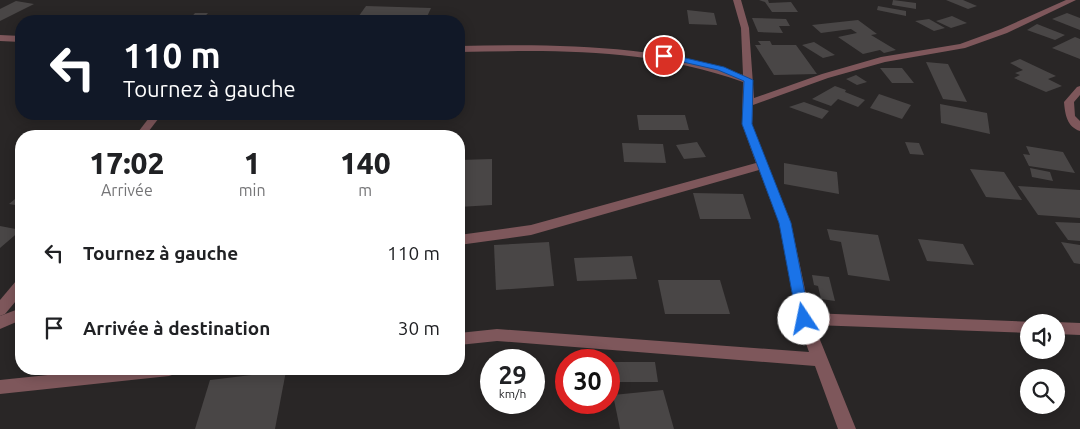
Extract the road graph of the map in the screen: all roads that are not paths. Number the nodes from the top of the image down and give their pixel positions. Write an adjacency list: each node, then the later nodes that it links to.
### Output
1 (737, 0): 6 (street)
2 (1072, 0): 8 (street)
3 (0, 38): 4 (street)
4 (15, 39)
5 (465, 49): 6 (street)
6 (748, 80): 8 (street)
7 (1080, 89): 10 (street)
8 (748, 103): 12 (street)
9 (152, 120): 11 (street)
10 (1080, 128)
11 (145, 130)
12 (762, 165): 13 (street); 17 (street)
13 (465, 239)
14 (15, 292): 15 (street)
15 (0, 310)
16 (15, 317): 18 (street)
17 (804, 319): 19 (street); 23 (street)
18 (0, 323)
19 (1020, 327)
20 (1065, 328): 21 (street)
21 (1080, 329)
22 (465, 338): 23 (street)
23 (819, 360): 26 (street)
24 (113, 375): 25 (street)
25 (0, 387)
26 (847, 429)

